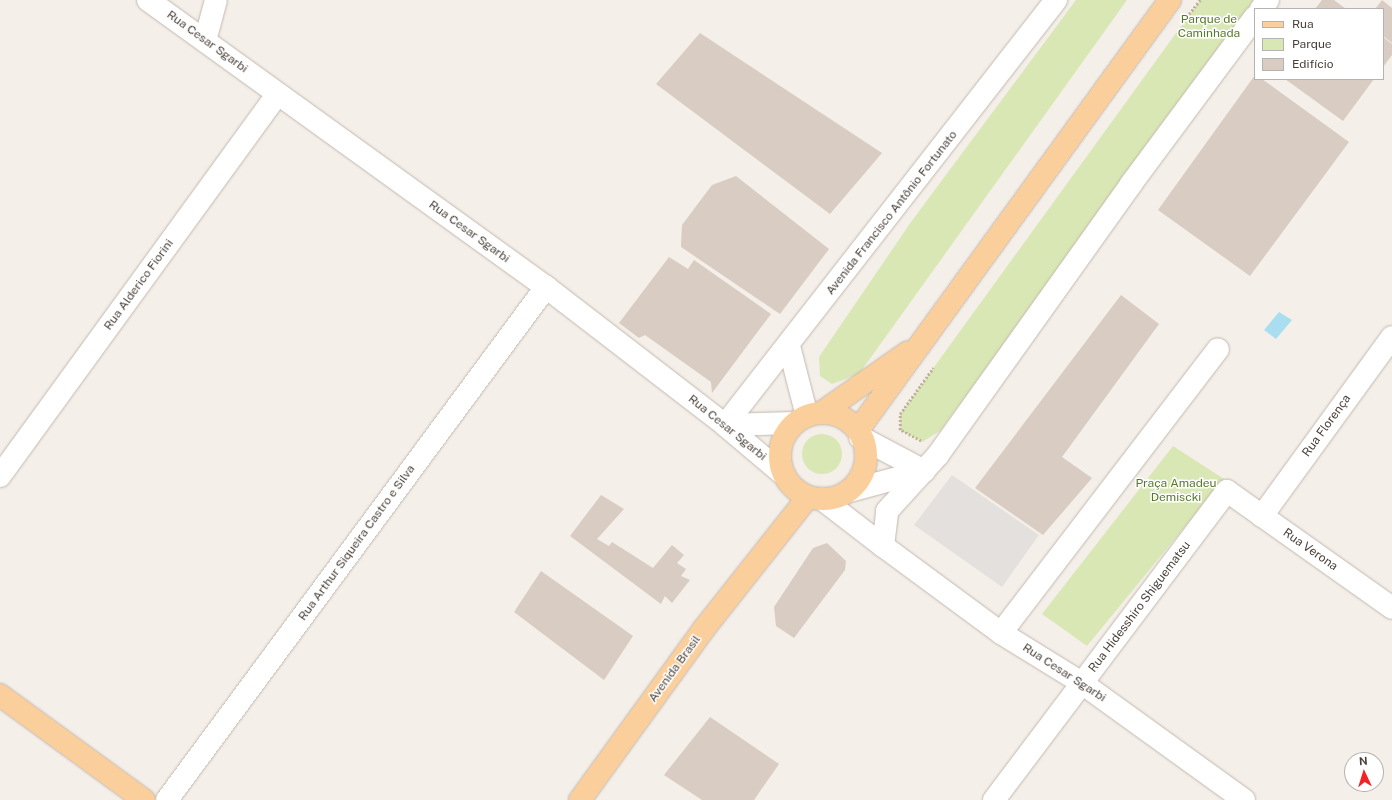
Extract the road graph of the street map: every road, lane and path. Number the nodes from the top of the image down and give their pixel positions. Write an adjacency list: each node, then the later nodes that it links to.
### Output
1 (148, 0): 8 (street, Rua Cesar Sgarbi)
2 (216, 0): 8 (street)
3 (1056, 0): 12 (street, Avenida Francisco Antônio Fortunato)
4 (1170, 0): 13 (main road)
5 (1268, 0): 6 (street)
6 (1262, 8)
7 (1254, 18): 18 (street)
8 (205, 41): 9 (street, Rua Cesar Sgarbi)
9 (278, 94): 10 (street, Rua Cesar Sgarbi); 19 (street, Rua Alderico Fiorini)
10 (546, 287): 16 (street, Rua Cesar Sgarbi); 32 (street, Rua Arthur Siqueira Castro e Silva)
11 (1392, 337): 24 (street, Rua Florença)
12 (789, 346): 15 (street); 16 (street, Avenida Francisco Antônio Fortunato)
13 (918, 346): 15 (main road); 17 (main road)
14 (1218, 349): 28 (street)
15 (807, 417): 16 (street); 17 (main road); 20 (main road)
16 (725, 425): 20 (street, Rua Cesar Sgarbi)
17 (859, 433): 18 (street); 21 (main road)
18 (924, 471): 21 (street); 26 (street)
19 (0, 476)
20 (787, 479): 23 (main road); 25 (main road, Avenida Brasil)
21 (849, 491): 23 (main road)
22 (1227, 491): 24 (street, Rua Verona); 29 (street, Rua Hidesshiro Shiguematsu)
23 (815, 498): 25 (main road, Avenida Brasil); 26 (street, Rua Cesar Sgarbi)
24 (1262, 516): 27 (street, Rua Verona)
25 (773, 540): 33 (main road, Avenida Brasil)
26 (883, 546): 28 (street, Rua Cesar Sgarbi)
27 (1392, 608)
28 (1001, 633): 29 (street, Rua Cesar Sgarbi)
29 (1082, 683): 34 (street, Rua Hidesshiro Shiguematsu); 35 (street, Rua Cesar Sgarbi)
30 (0, 695): 31 (main road)
31 (144, 800)
32 (167, 800)
33 (580, 800)
34 (994, 800)
35 (1244, 800)

